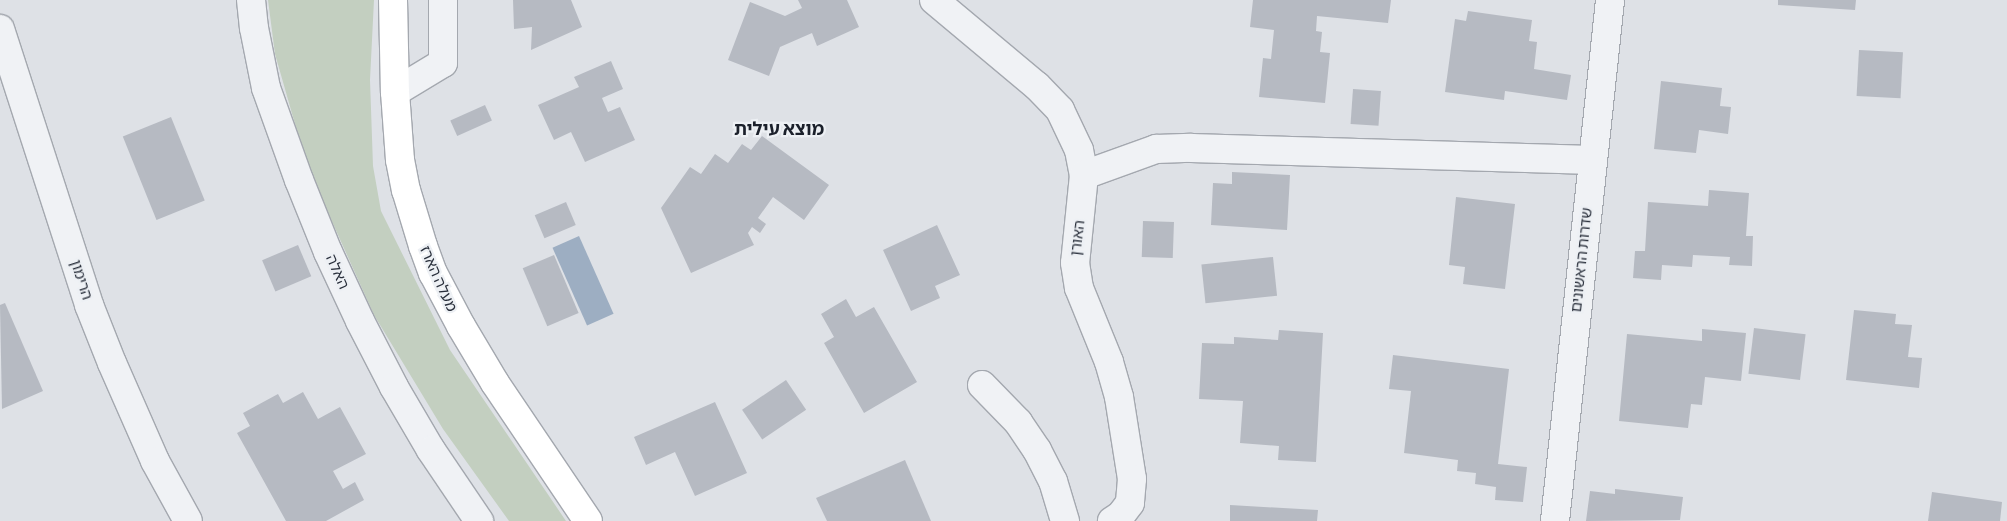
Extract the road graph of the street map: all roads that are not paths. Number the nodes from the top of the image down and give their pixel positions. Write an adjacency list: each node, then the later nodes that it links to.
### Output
1 (251, 0): 12 (street, האלה)
2 (393, 0): 7 (main road, מעלה הארז)
3 (443, 0): 7 (street)
4 (934, 0): 9 (street, האורן)
5 (1610, 0): 8 (street, שדרות הראשונים)
6 (0, 29): 11 (street, הרימון)
7 (395, 92): 13 (main road, מעלה הארז)
8 (1593, 160): 9 (street); 16 (street, שדרות הראשונים)
9 (1084, 175): 15 (street, האורן)
10 (982, 385): 14 (street)
11 (188, 521)
12 (478, 521)
13 (588, 521)
14 (1065, 521)
15 (1112, 521)
16 (1555, 521)

